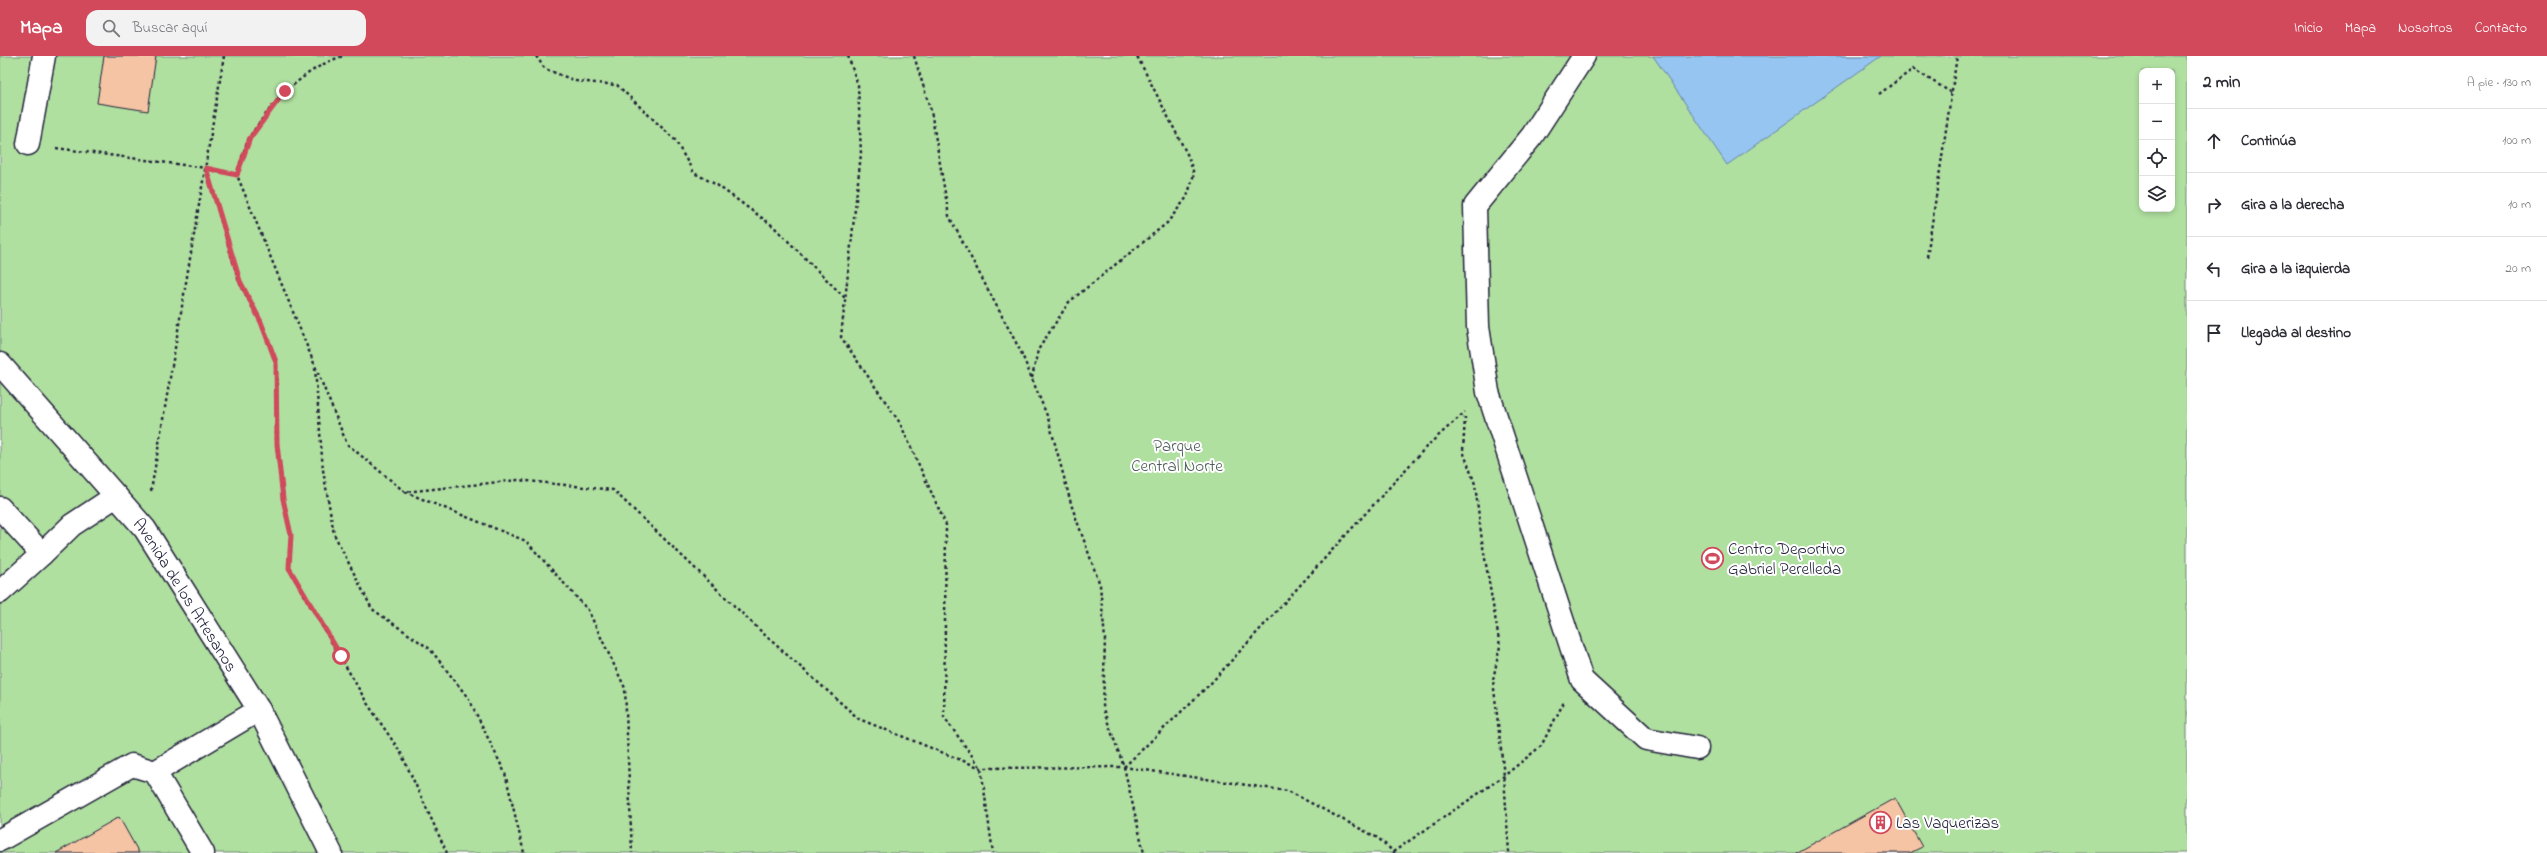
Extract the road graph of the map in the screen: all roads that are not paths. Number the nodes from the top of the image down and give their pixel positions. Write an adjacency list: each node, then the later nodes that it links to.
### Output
1 (44, 56): 3 (street)
2 (1584, 56): 10 (street)
3 (28, 144)
4 (0, 364): 5 (street, Avenida de los Artesanos)
5 (116, 496): 7 (street); 9 (street, Avenida de los Artesanos)
6 (0, 508): 7 (street)
7 (42, 554): 8 (street)
8 (0, 592)
9 (259, 710): 11 (street); 14 (street, Avenida de los Artesanos)
10 (1697, 748)
11 (155, 772): 12 (street); 13 (street)
12 (0, 840)
13 (203, 853)
14 (331, 853)

